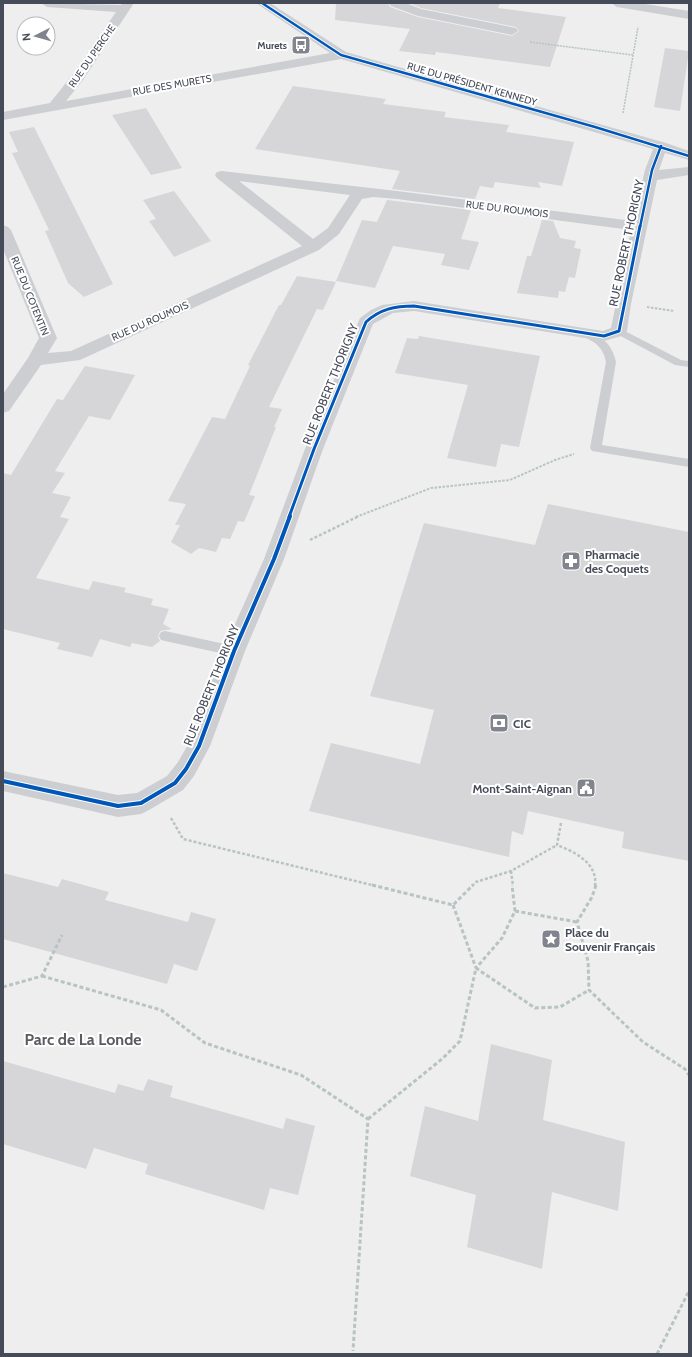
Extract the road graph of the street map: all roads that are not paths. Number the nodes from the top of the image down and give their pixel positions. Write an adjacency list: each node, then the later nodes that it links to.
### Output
1 (47, 3): 5 (street)
2 (262, 3): 8 (street, RUE DU PRÉSIDENT KENNEDY)
3 (395, 3): 7 (street)
4 (617, 3): 6 (street)
5 (127, 6): 9 (street, RUE DU PERCHE)
6 (689, 16)
7 (512, 31)
8 (342, 55): 9 (street, RUE DES MURETS); 11 (street, RUE DU PRÉSIDENT KENNEDY)
9 (54, 107): 10 (street, RUE DES MURETS)
10 (3, 116)
11 (661, 146): 12 (street, RUE DU PRÉSIDENT KENNEDY); 14 (street, RUE ROBERT THORIGNY)
12 (689, 156)
13 (689, 171): 14 (street, RUE ROBERT THORIGNY)
14 (651, 176): 16 (street, RUE ROBERT THORIGNY)
15 (373, 193): 16 (street, RUE DU ROUMOIS); 18 (street, RUE DU ROUMOIS); 18 (street, RUE DU ROUMOIS)
16 (640, 227): 19 (street, RUE ROBERT THORIGNY)
17 (4, 236): 21 (street, RUE DU COTENTIN)
18 (313, 247): 21 (street, RUE DU ROUMOIS)
19 (620, 331): 20 (street, RUE ROBERT THORIGNY); 22 (lane)
20 (583, 333): 24 (lane); 26 (street, RUE ROBERT THORIGNY)
21 (36, 360): 23 (street)
22 (684, 364)
23 (3, 407)
24 (689, 463)
25 (165, 636): 26 (lane)
26 (234, 651): 27 (street, RUE ROBERT THORIGNY)
27 (3, 781)

